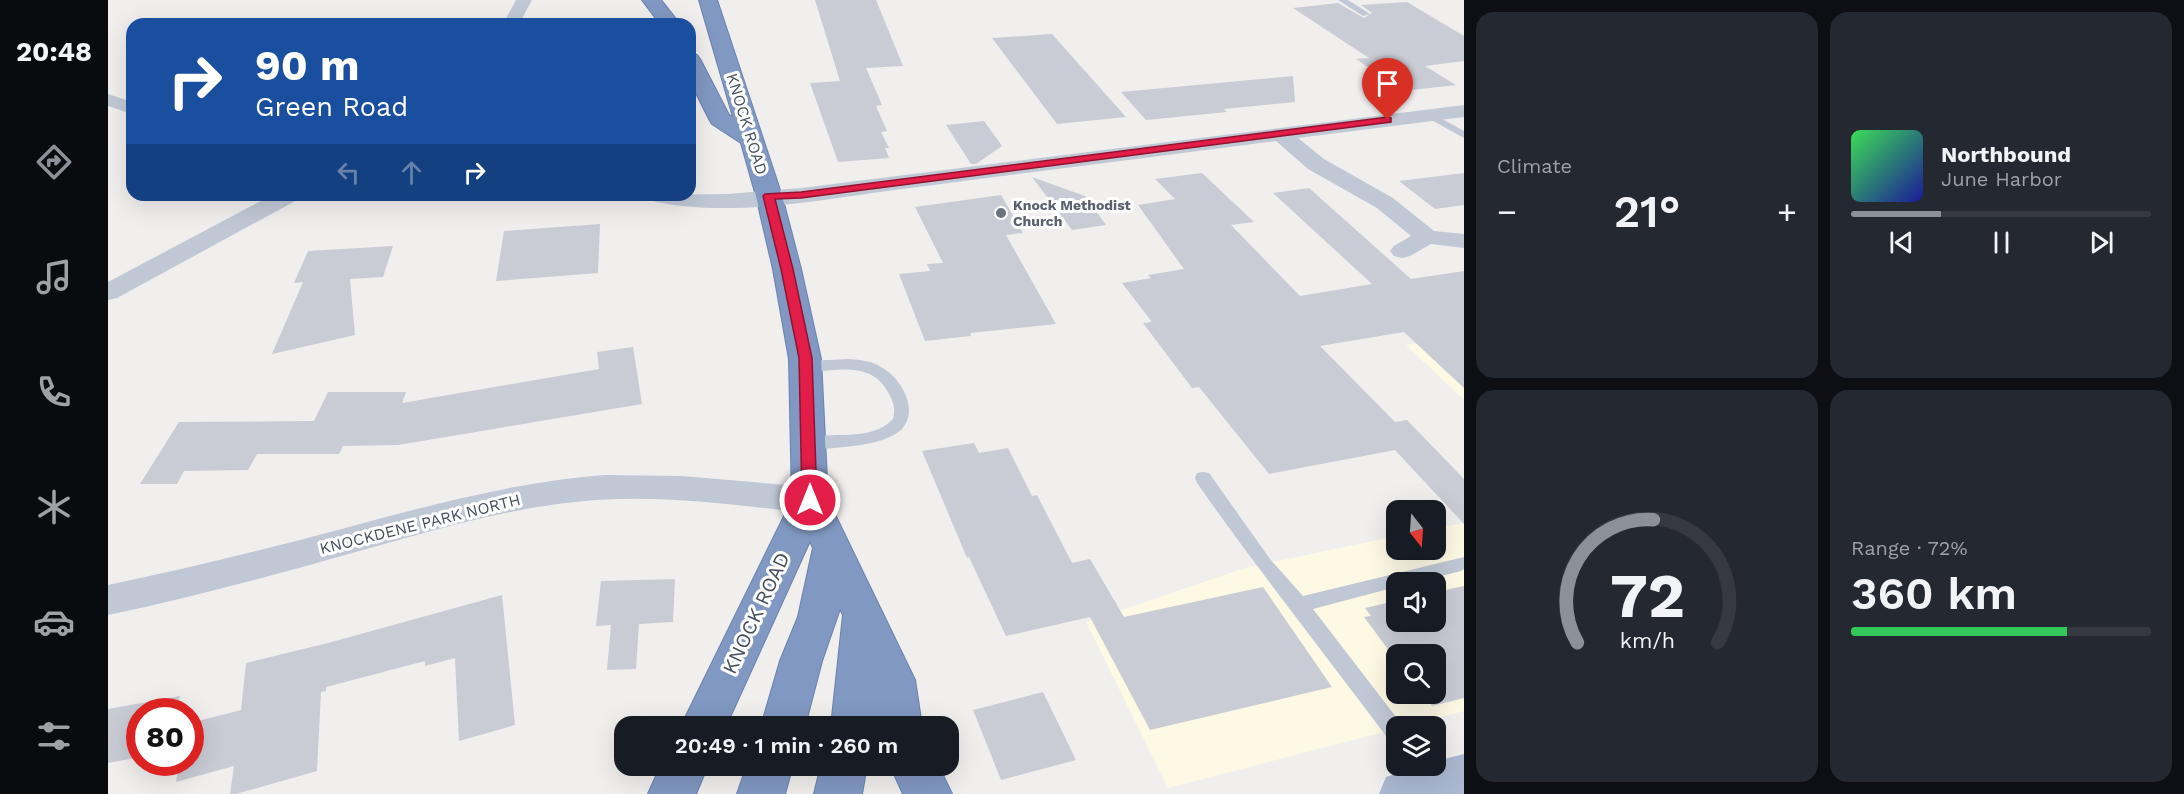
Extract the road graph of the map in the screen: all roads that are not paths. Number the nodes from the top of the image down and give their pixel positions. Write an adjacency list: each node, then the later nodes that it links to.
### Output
1 (524, 0): 6 (street)
2 (651, 0): 7 (highway)
3 (708, 0): 15 (highway, KNOCK ROAD)
4 (1342, 0): 5 (lane)
5 (1366, 14)
6 (514, 18)
7 (665, 18)
8 (696, 71): 15 (highway)
9 (108, 100): 10 (street)
10 (126, 106)
11 (1464, 111): 12 (street)
12 (1431, 115): 13 (street); 14 (lane)
13 (1280, 134): 16 (street); 19 (street)
14 (1464, 135)
15 (752, 140): 16 (highway, KNOCK ROAD)
16 (769, 196): 17 (street); 23 (highway, KNOCK ROAD)
17 (696, 200)
18 (278, 201): 22 (street)
19 (1427, 237): 20 (street); 21 (street)
20 (1464, 241)
21 (1402, 251)
22 (108, 292)
23 (806, 366): 24 (highway, KNOCK ROAD); 24 (lane)
24 (809, 443): 26 (highway, KNOCK ROAD)
25 (1203, 478): 30 (lane)
26 (810, 500): 27 (highway, KNOCK ROAD); 29 (street, KNOCKDENE PARK NORTH); 32 (highway, KNOCK ROAD)
27 (832, 549): 31 (highway, KNOCK ROAD); 33 (highway)
28 (1461, 563): 30 (lane)
29 (108, 600)
30 (1299, 605): 36 (lane)
31 (863, 614): 34 (highway); 35 (highway, KNOCK ROAD)
32 (708, 716)
33 (786, 716)
34 (854, 716)
35 (898, 716)
36 (1386, 720)
37 (680, 776): 41 (highway)
38 (767, 776): 42 (highway)
39 (842, 776): 43 (highway)
40 (919, 776): 44 (highway)
41 (672, 794)
42 (761, 794)
43 (838, 794)
44 (928, 794)

